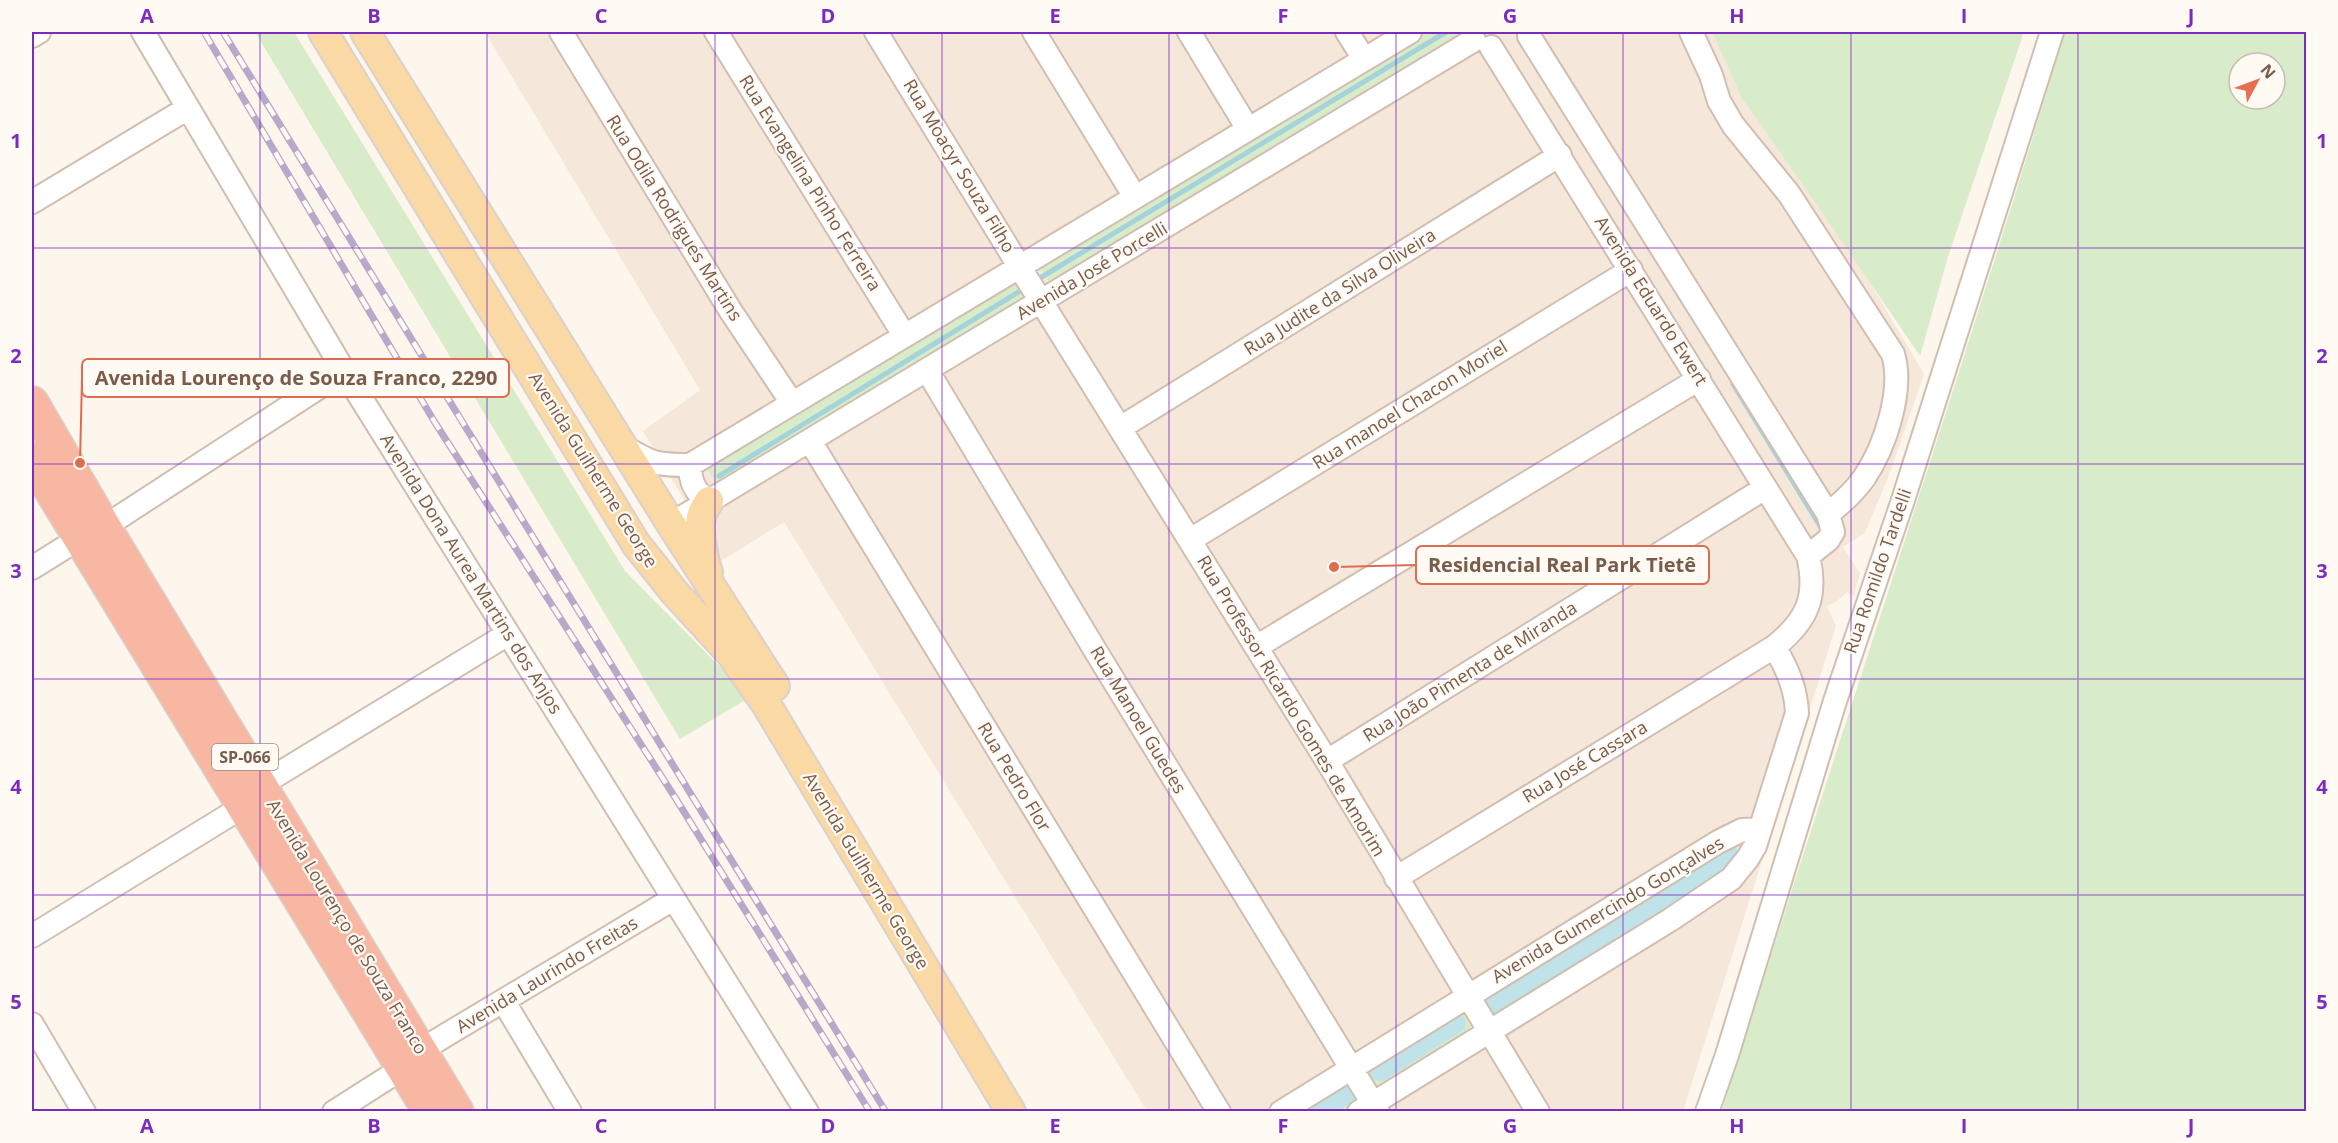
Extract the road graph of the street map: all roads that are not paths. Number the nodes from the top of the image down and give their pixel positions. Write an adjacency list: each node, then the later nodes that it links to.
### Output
1 (39, 32): 15 (street)
2 (143, 32): 18 (street, Avenida Dona Aurea Martins dos Anjos)
3 (323, 32): 37 (main road, Avenida Guilherme George)
4 (365, 32): 34 (main road, Avenida Guilherme George)
5 (561, 32): 31 (street, Rua Odila Rodrigues Martins)
6 (716, 32): 26 (street, Rua Evangelina Pinho Ferreira)
7 (876, 32): 23 (street, Rua Moacyr Souza Filho)
8 (1034, 32): 21 (street)
9 (1189, 32): 19 (street)
10 (1347, 32): 17 (street)
11 (1410, 32): 17 (street)
12 (1691, 32): 40 (street)
13 (2052, 32): 74 (street, Rua Romildo Tardelli)
14 (1530, 34): 16 (street); 40 (street, Avenida Eduardo Ewert)
15 (32, 36)
16 (1476, 40): 20 (street, Avenida Eduardo Ewert); 25 (street, Avenida José Porcelli)
17 (1364, 59): 19 (street)
18 (188, 108): 22 (street); 28 (street, Avenida Dona Aurea Martins dos Anjos)
19 (1248, 129): 21 (street)
20 (1560, 155): 24 (street, Avenida Eduardo Ewert); 32 (street, Rua Judite da Silva Oliveira)
21 (1135, 197): 23 (street)
22 (32, 202)
23 (1019, 266): 25 (street, Rua Moacyr Souza Filho); 26 (street)
24 (1631, 270): 29 (street, Avenida Eduardo Ewert); 43 (street, Rua manoel Chacon Moriel)
25 (1041, 301): 27 (street, Avenida José Porcelli); 32 (street, Rua Professor Ricardo Gomes de Amorim)
26 (904, 336): 31 (street)
27 (927, 370): 33 (street, Avenida José Porcelli); 61 (street, Rua Manoel Guedes)
28 (344, 371): 42 (street); 47 (street, Avenida Dona Aurea Martins dos Anjos)
29 (1699, 379): 38 (street, Avenida Eduardo Ewert); 48 (street)
30 (32, 402): 42 (highway, Avenida Lourenço de Souza Franco / SP-066)
31 (792, 403): 36 (street)
32 (1120, 428): 43 (street, Rua Professor Ricardo Gomes de Amorim)
33 (810, 441): 39 (street, Avenida José Porcelli); 71 (street, Rua Pedro Flor)
34 (623, 446): 36 (street); 41 (main road, Avenida Guilherme George)
35 (32, 459): 42 (highway, Avenida Lourenço de Souza Franco / SP-066)
36 (690, 465): 39 (street)
37 (590, 468): 41 (main road); 69 (main road, Avenida Guilherme George)
38 (1765, 488): 44 (street, Avenida Eduardo Ewert); 50 (street, Rua João Pimenta de Miranda)
39 (710, 501): 41 (street, Avenida José Porcelli); 46 (main road)
40 (1828, 514): 44 (street)
41 (671, 525): 46 (main road, Avenida Guilherme George)
42 (92, 532): 45 (street); 51 (highway, Avenida Lourenço de Souza Franco / SP-066)
43 (1190, 540): 48 (street, Rua Professor Ricardo Gomes de Amorim)
44 (1808, 556): 49 (street, Rua José Cassara)
45 (32, 568)
46 (714, 588): 70 (main road, Avenida Guilherme George)
47 (508, 634): 51 (street); 54 (street, Avenida Dona Aurea Martins dos Anjos)
48 (1256, 647): 50 (street, Rua Professor Ricardo Gomes de Amorim)
49 (1774, 647): 52 (street); 53 (street, Rua José Cassara)
50 (1327, 761): 53 (street, Rua Professor Ricardo Gomes de Amorim)
51 (253, 795): 55 (street); 60 (highway, Avenida Lourenço de Souza Franco / SP-066)
52 (1760, 829): 56 (street, Avenida Gumercindo Gonçalves); 59 (street, Avenida Gumercindo Gonçalves)
53 (1396, 878): 56 (street, Rua Professor Ricardo Gomes de Amorim)
54 (673, 899): 57 (street, Avenida Laurindo Freitas); 68 (street, Avenida Dona Aurea Martins dos Anjos)
55 (32, 936)
56 (1468, 996): 59 (street, Rua Professor Ricardo Gomes de Amorim); 61 (street, Avenida Gumercindo Gonçalves)
57 (504, 1002): 60 (street, Avenida Laurindo Freitas); 67 (street)
58 (32, 1024): 63 (street)
59 (1490, 1032): 62 (street, Avenida Gumercindo Gonçalves); 73 (street, Rua Professor Ricardo Gomes de Amorim)
60 (412, 1059): 64 (street, Avenida Laurindo Freitas); 65 (highway, Avenida Lourenço de Souza Franco / SP-066); 66 (highway, Avenida Lourenço de Souza Franco / SP-066)
61 (1350, 1068): 62 (street, Rua Manoel Guedes); 72 (street, Avenida Gumercindo Gonçalves)
62 (1370, 1109)
63 (84, 1112)
64 (334, 1112)
65 (430, 1112)
66 (458, 1112)
67 (570, 1112)
68 (807, 1112)
69 (1011, 1112)
70 (1031, 1112)
71 (1219, 1112)
72 (1281, 1112)
73 (1538, 1112)
74 (1707, 1112)

